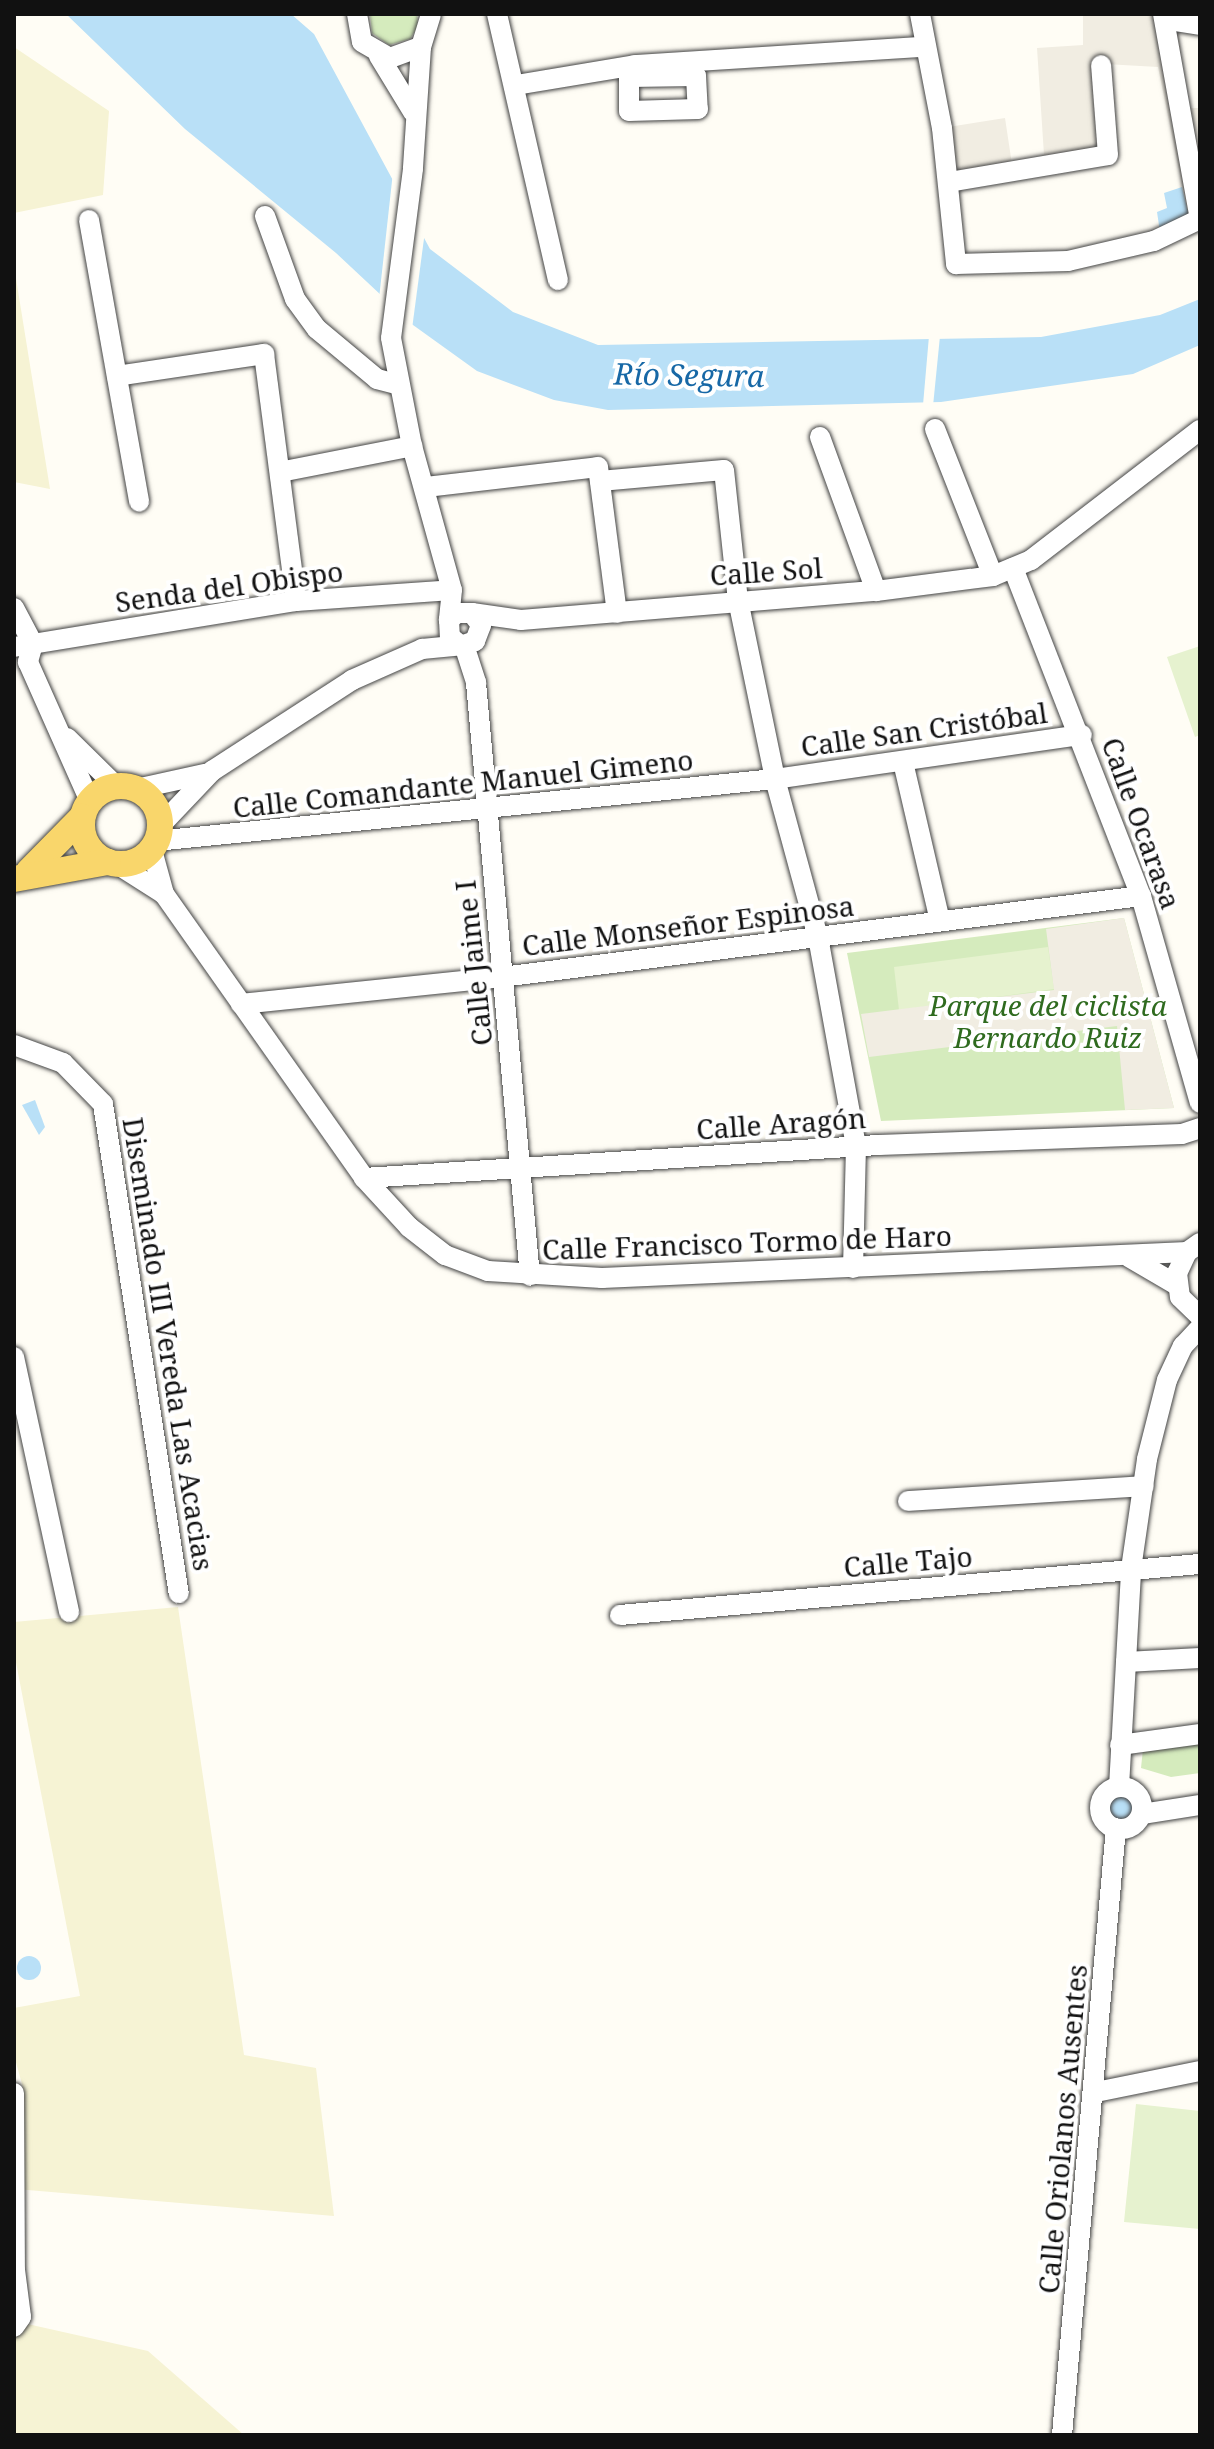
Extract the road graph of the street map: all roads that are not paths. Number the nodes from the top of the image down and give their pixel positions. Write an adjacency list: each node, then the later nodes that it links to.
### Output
1 (339, 14): 6 (street)
2 (431, 14): 8 (street)
3 (497, 14): 12 (street)
4 (920, 14): 9 (street)
5 (1165, 14): 7 (street); 14 (street)
6 (357, 23): 10 (street)
7 (1200, 25)
8 (421, 47): 10 (street); 13 (street)
9 (925, 47): 12 (street); 15 (street)
10 (379, 56): 13 (street)
11 (1101, 65): 15 (street)
12 (516, 85): 19 (street)
13 (417, 123): 21 (street)
14 (1192, 144): 17 (street)
15 (949, 182): 17 (street)
16 (265, 216): 21 (street)
17 (1200, 219)
18 (89, 220): 20 (street)
19 (558, 280)
20 (117, 376): 26 (street); 29 (street)
21 (399, 385): 25 (street)
22 (935, 429): 31 (street)
23 (1200, 430): 30 (street, Calle Sol)
24 (820, 437): 33 (street)
25 (412, 446): 26 (street); 28 (street)
26 (280, 472): 35 (street)
27 (600, 481): 28 (street); 34 (street); 37 (street)
28 (426, 487): 32 (street)
29 (139, 502)
30 (1013, 568): 31 (street, Calle Sol); 43 (street, Calle Ocarasa)
31 (993, 576): 33 (street, Calle Sol)
32 (452, 590): 35 (street, Senda del Obispo); 38 (street)
33 (876, 591): 34 (street, Calle Sol)
34 (738, 600): 37 (street, Calle Sol); 47 (street)
35 (296, 601): 41 (street, Senda del Obispo)
36 (14, 608): 41 (street)
37 (617, 613): 39 (street, Calle Sol)
38 (459, 618): 39 (street, Calle Sol); 40 (street); 40 (street); 42 (street, Calle Sol)
39 (521, 620): 40 (street, Calle Sol)
40 (467, 642): 42 (street, Calle Sol); 50 (street, Calle Jaime I)
41 (23, 646): 44 (street)
42 (422, 649): 46 (street, Calle Sol)
43 (1082, 735): 45 (street, Calle San Cristóbal); 55 (street, Calle Ocarasa)
44 (64, 736): 48 (street); 49 (street)
45 (903, 762): 47 (street, Calle San Cristóbal); 56 (street)
46 (212, 771): 48 (street); 51 (street)
47 (775, 779): 50 (street, Calle Comandante Manuel Gimeno); 57 (street)
48 (126, 788): 49 (main road); 51 (main road)
49 (86, 809): 52 (main road); 53 (main road)
50 (486, 810): 51 (street, Calle Comandante Manuel Gimeno); 58 (street, Calle Jaime I)
51 (156, 839): 52 (main road); 54 (street, Calle Francisco Tormo de Haro)
52 (112, 863): 53 (main road); 54 (street, Calle Francisco Tormo de Haro)
53 (21, 876)
54 (164, 894): 59 (street, Calle Francisco Tormo de Haro)
55 (1141, 896): 56 (street, Calle Monseñor Espinosa); 61 (street, Calle Ocarasa)
56 (940, 921): 57 (street, Calle Monseñor Espinosa)
57 (818, 937): 58 (street, Calle Monseñor Espinosa); 63 (street)
58 (502, 977): 59 (street, Calle Monseñor Espinosa); 64 (street, Calle Jaime I)
59 (241, 1004): 65 (street, Calle Francisco Tormo de Haro)
60 (14, 1045): 79 (street, Diseminado III Vereda Las Acacias)
61 (1200, 1103)
62 (1200, 1128): 63 (street, Calle Aragón)
63 (856, 1146): 64 (street, Calle Aragón); 68 (street)
64 (521, 1169): 65 (street, Calle Aragón); 69 (street, Calle Jaime I)
65 (364, 1178): 69 (street, Calle Francisco Tormo de Haro)
66 (1193, 1247): 67 (street, Calle Francisco Tormo de Haro); 70 (street)
67 (1129, 1257): 68 (street, Calle Francisco Tormo de Haro); 70 (street)
68 (853, 1268): 69 (street, Calle Francisco Tormo de Haro)
69 (530, 1276)
70 (1177, 1285): 71 (street)
71 (1194, 1312): 73 (street)
72 (1200, 1328): 73 (street)
73 (1183, 1346): 75 (street)
74 (14, 1357): 80 (street)
75 (1144, 1486): 76 (street); 78 (street)
76 (908, 1501)
77 (1200, 1564): 78 (street, Calle Tajo)
78 (1131, 1569): 81 (street, Calle Tajo); 83 (street)
79 (179, 1593)
80 (69, 1612)
81 (620, 1615)
82 (1200, 1658): 83 (street)
83 (1126, 1662): 85 (street)
84 (1200, 1734): 85 (street)
85 (1120, 1745): 86 (street)
86 (1119, 1787): 88 (street); 89 (street)
87 (1200, 1805): 88 (street)
88 (1142, 1814): 89 (street)
89 (1116, 1828): 91 (street, Calle Oriolanos Ausentes)
90 (1200, 2071): 91 (street)
91 (1096, 2092): 94 (street, Calle Oriolanos Ausentes)
92 (14, 2093): 93 (street)
93 (14, 2327)
94 (1062, 2435)

